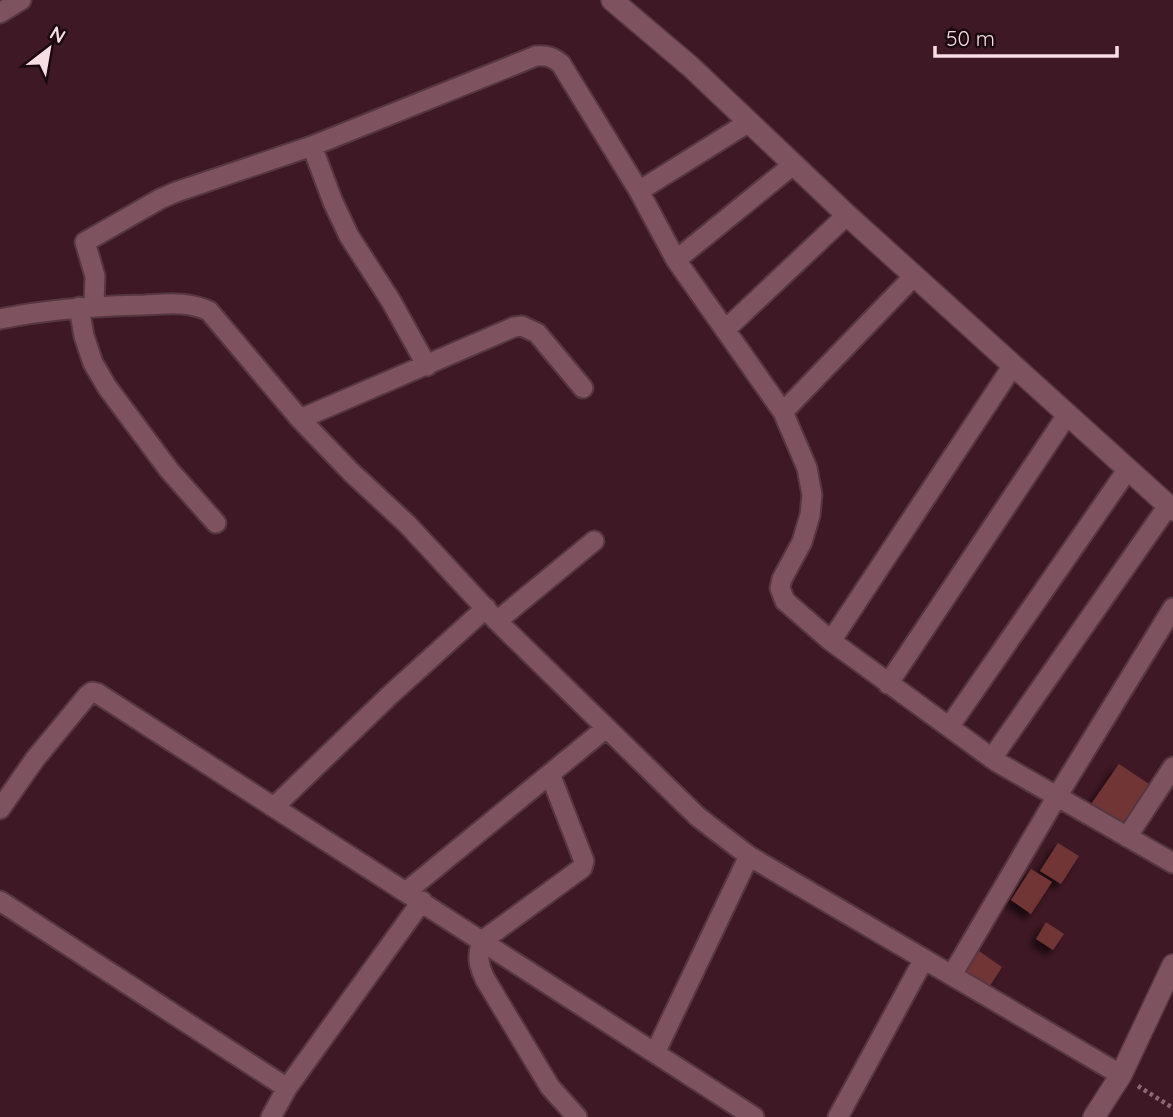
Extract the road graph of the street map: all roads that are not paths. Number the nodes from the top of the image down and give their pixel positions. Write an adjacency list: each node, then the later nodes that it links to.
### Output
1 (21, 0): 3 (street)
2 (612, 0): 4 (street)
3 (0, 13)
4 (749, 122): 6 (street); 7 (street)
5 (312, 146): 7 (street); 11 (street); 14 (street)
6 (793, 164): 8 (street); 9 (street)
7 (639, 191): 9 (street)
8 (847, 215): 10 (street); 13 (street)
9 (676, 260): 13 (street)
10 (914, 276): 15 (street); 17 (street)
11 (86, 307): 12 (street); 19 (street); 22 (street)
12 (0, 319)
13 (725, 330): 17 (street)
14 (427, 366): 16 (street); 19 (street)
15 (1012, 367): 18 (street); 26 (street)
16 (583, 388)
17 (783, 412): 26 (street)
18 (1067, 415): 20 (street); 27 (street)
19 (300, 419): 25 (street)
20 (1128, 469): 21 (street); 28 (street)
21 (1171, 508): 30 (street)
22 (216, 523)
23 (594, 541): 25 (street)
24 (1173, 608): 33 (street)
25 (491, 614): 29 (street); 34 (street)
26 (831, 641): 27 (street)
27 (888, 684): 28 (street)
28 (949, 727): 30 (street)
29 (606, 728): 32 (street); 37 (street)
30 (992, 758): 33 (street)
31 (1173, 767): 36 (street)
32 (550, 774): 39 (street); 41 (street)
33 (1056, 798): 36 (street); 44 (street)
34 (274, 807): 35 (street); 39 (street)
35 (0, 809)
36 (1127, 837): 38 (street)
37 (749, 856): 42 (street); 45 (street)
38 (1173, 863)
39 (415, 896): 41 (street); 47 (street)
40 (0, 901): 47 (street)
41 (482, 941): 45 (street); 49 (street)
42 (924, 959): 44 (street); 51 (street)
43 (1173, 965): 46 (street)
44 (952, 975): 46 (street)
45 (655, 1053): 50 (street)
46 (1121, 1075): 52 (street)
47 (287, 1088): 48 (street)
48 (271, 1117)
49 (577, 1117)
50 (754, 1117)
51 (838, 1117)
52 (1094, 1117)

